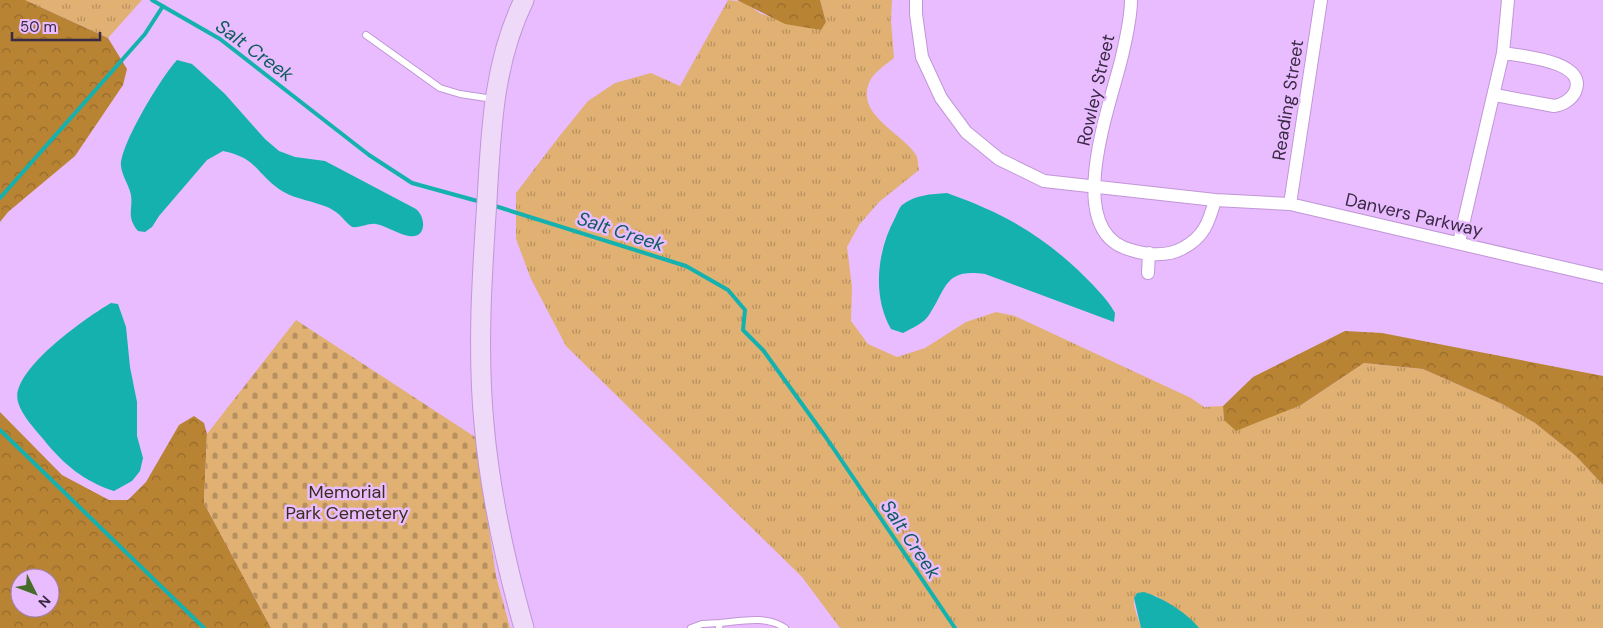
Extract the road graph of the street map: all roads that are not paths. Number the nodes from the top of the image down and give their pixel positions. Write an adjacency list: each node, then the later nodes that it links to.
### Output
1 (524, 0): 9 (main road)
2 (916, 0): 10 (street, Danvers Parkway)
3 (1131, 0): 10 (street, Rowley Street)
4 (1321, 0): 12 (street, Reading Street)
5 (1508, 0): 7 (street)
6 (366, 35): 9 (lane)
7 (1504, 53): 8 (street); 8 (street)
8 (1495, 95): 13 (street)
9 (493, 99): 18 (main road)
10 (1095, 188): 11 (street, Danvers Parkway); 14 (street)
11 (1215, 200): 12 (street, Danvers Parkway); 14 (street)
12 (1290, 204): 13 (street, Danvers Parkway)
13 (1459, 242): 16 (street, Danvers Parkway)
14 (1149, 253): 15 (street)
15 (1148, 273)
16 (1603, 277)
17 (719, 625): 19 (lane); 20 (lane)
18 (524, 628)
19 (691, 628)
20 (786, 628)

